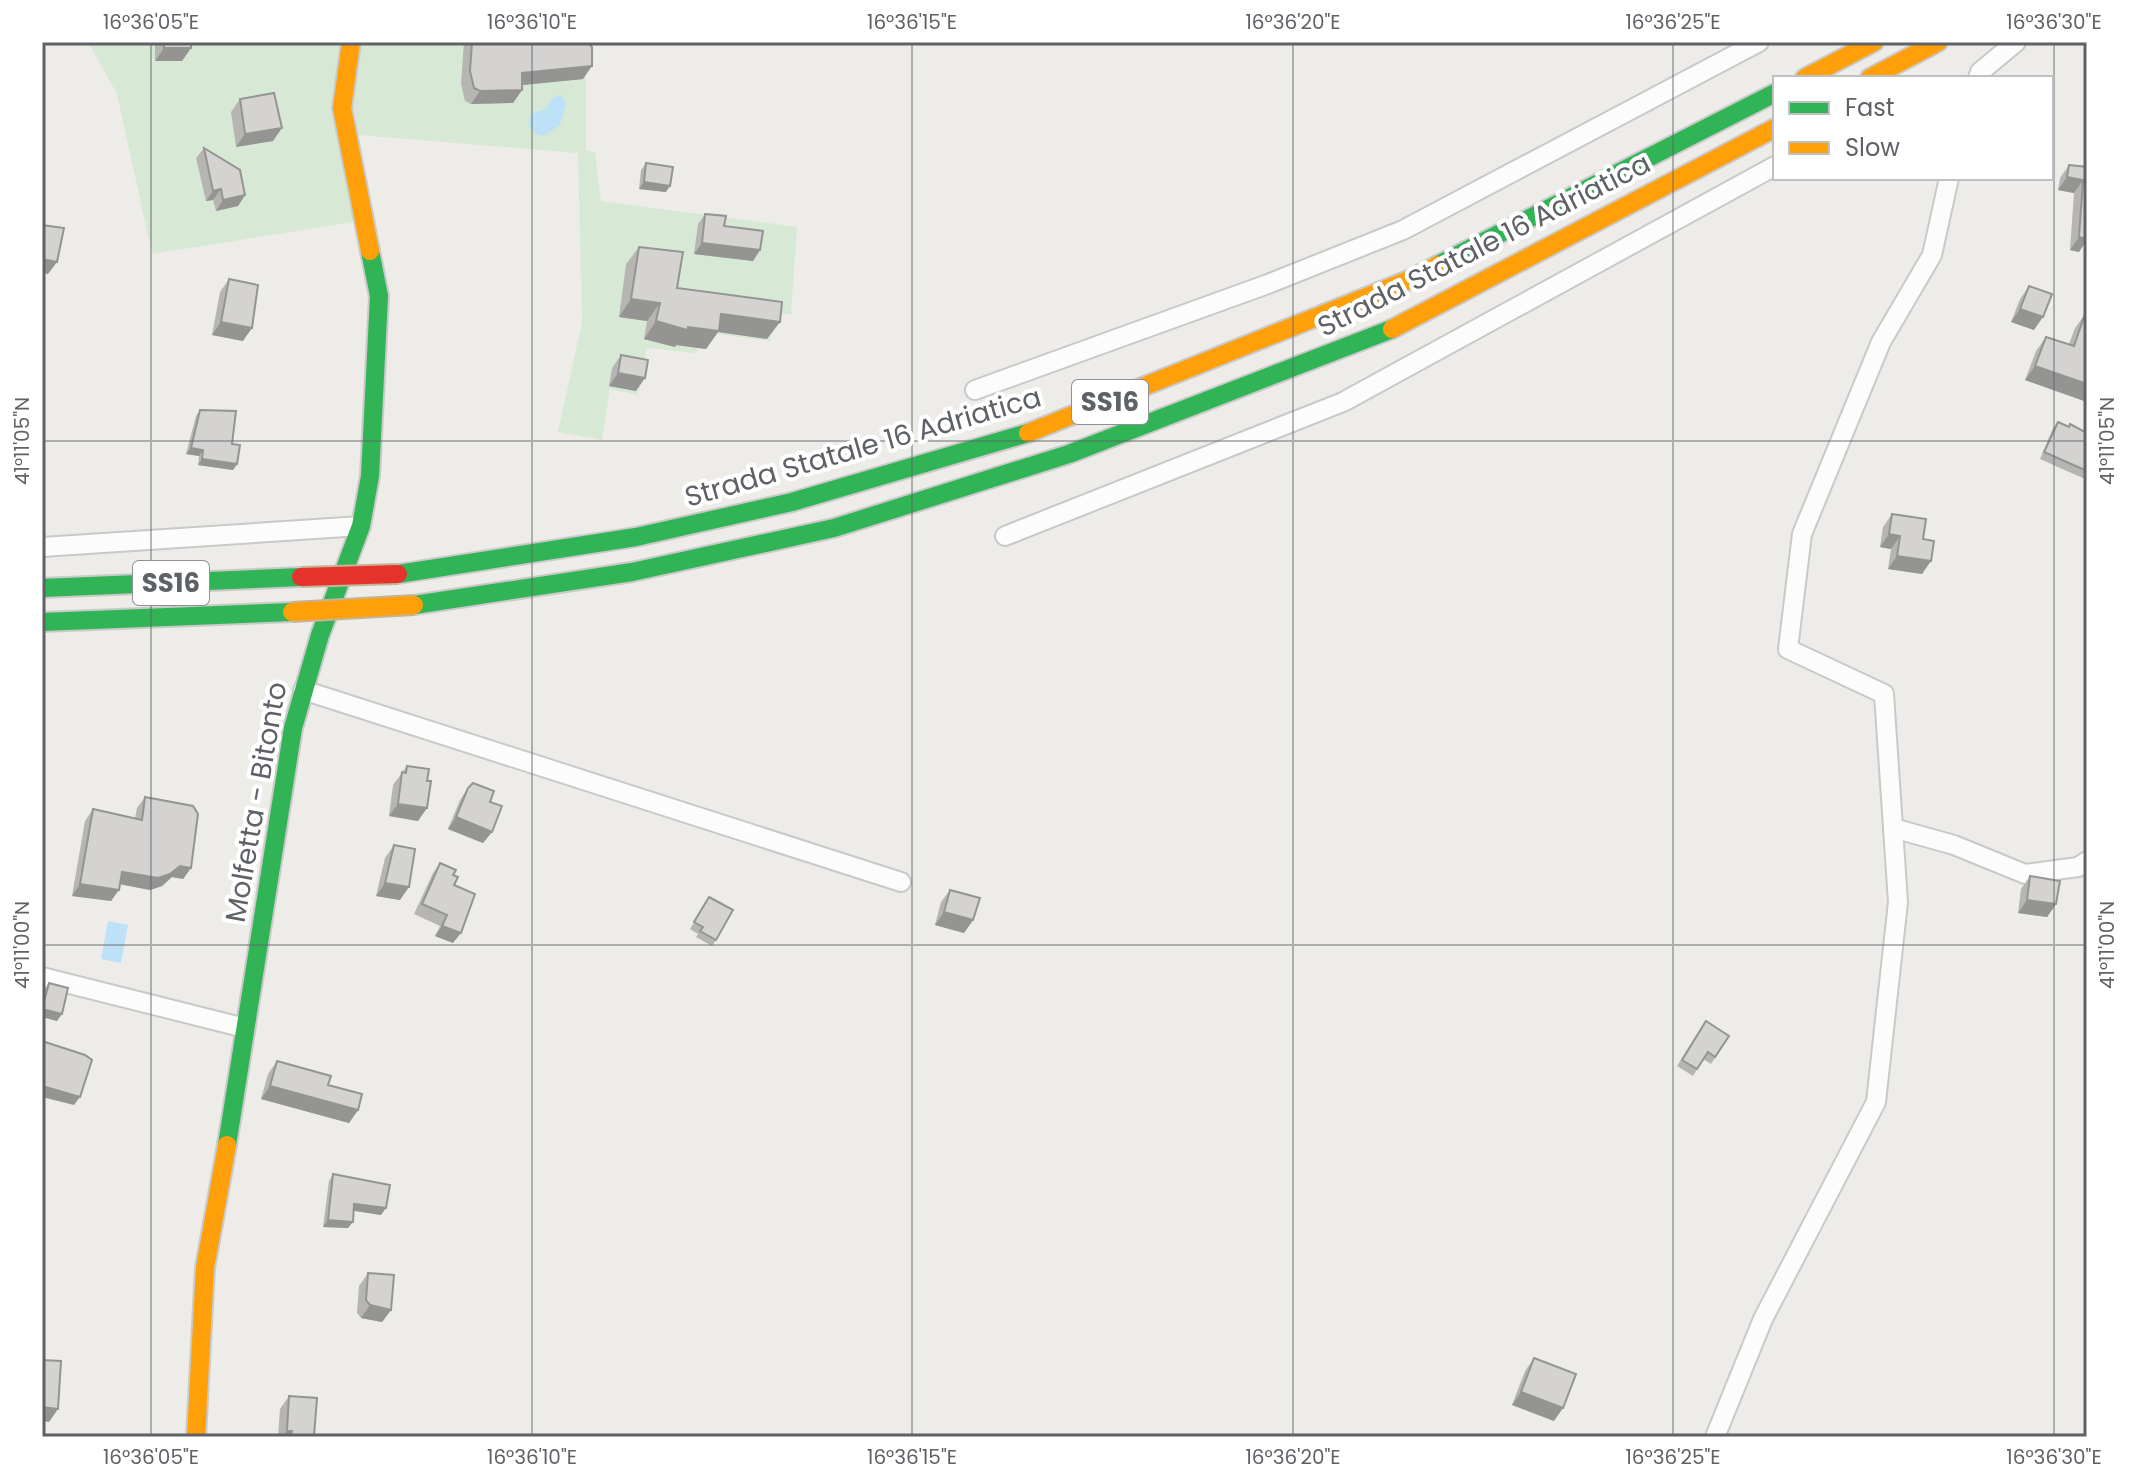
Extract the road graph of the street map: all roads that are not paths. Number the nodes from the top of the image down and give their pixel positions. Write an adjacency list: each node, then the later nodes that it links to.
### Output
1 (351, 42): 16 (main road, Molfetta - Bitonto)
2 (1759, 42): 15 (street)
3 (1839, 42): 7 (main road)
4 (1874, 42): 8 (main road)
5 (1938, 42): 9 (main road)
6 (2016, 42): 10 (street)
7 (1805, 76)
8 (1807, 76)
9 (1874, 76)
10 (1979, 76)
11 (1773, 94): 19 (main road, Strada Statale 16 Adriatica / SS16, bridge)
12 (1773, 129): 20 (main road, Strada Statale 16 Adriatica / SS16, bridge)
13 (1773, 167): 17 (street)
14 (1949, 180): 22 (street)
15 (975, 390)
16 (361, 526): 18 (street); 21 (main road, Molfetta - Bitonto)
17 (1005, 536)
18 (42, 547)
19 (42, 588)
20 (42, 622)
21 (303, 690): 24 (street); 26 (main road, Molfetta - Bitonto)
22 (1893, 828): 23 (street); 28 (street)
23 (2087, 861)
24 (901, 882)
25 (42, 977): 26 (street)
26 (245, 1028): 27 (main road, Molfetta - Bitonto)
27 (196, 1437)
28 (1715, 1437)

